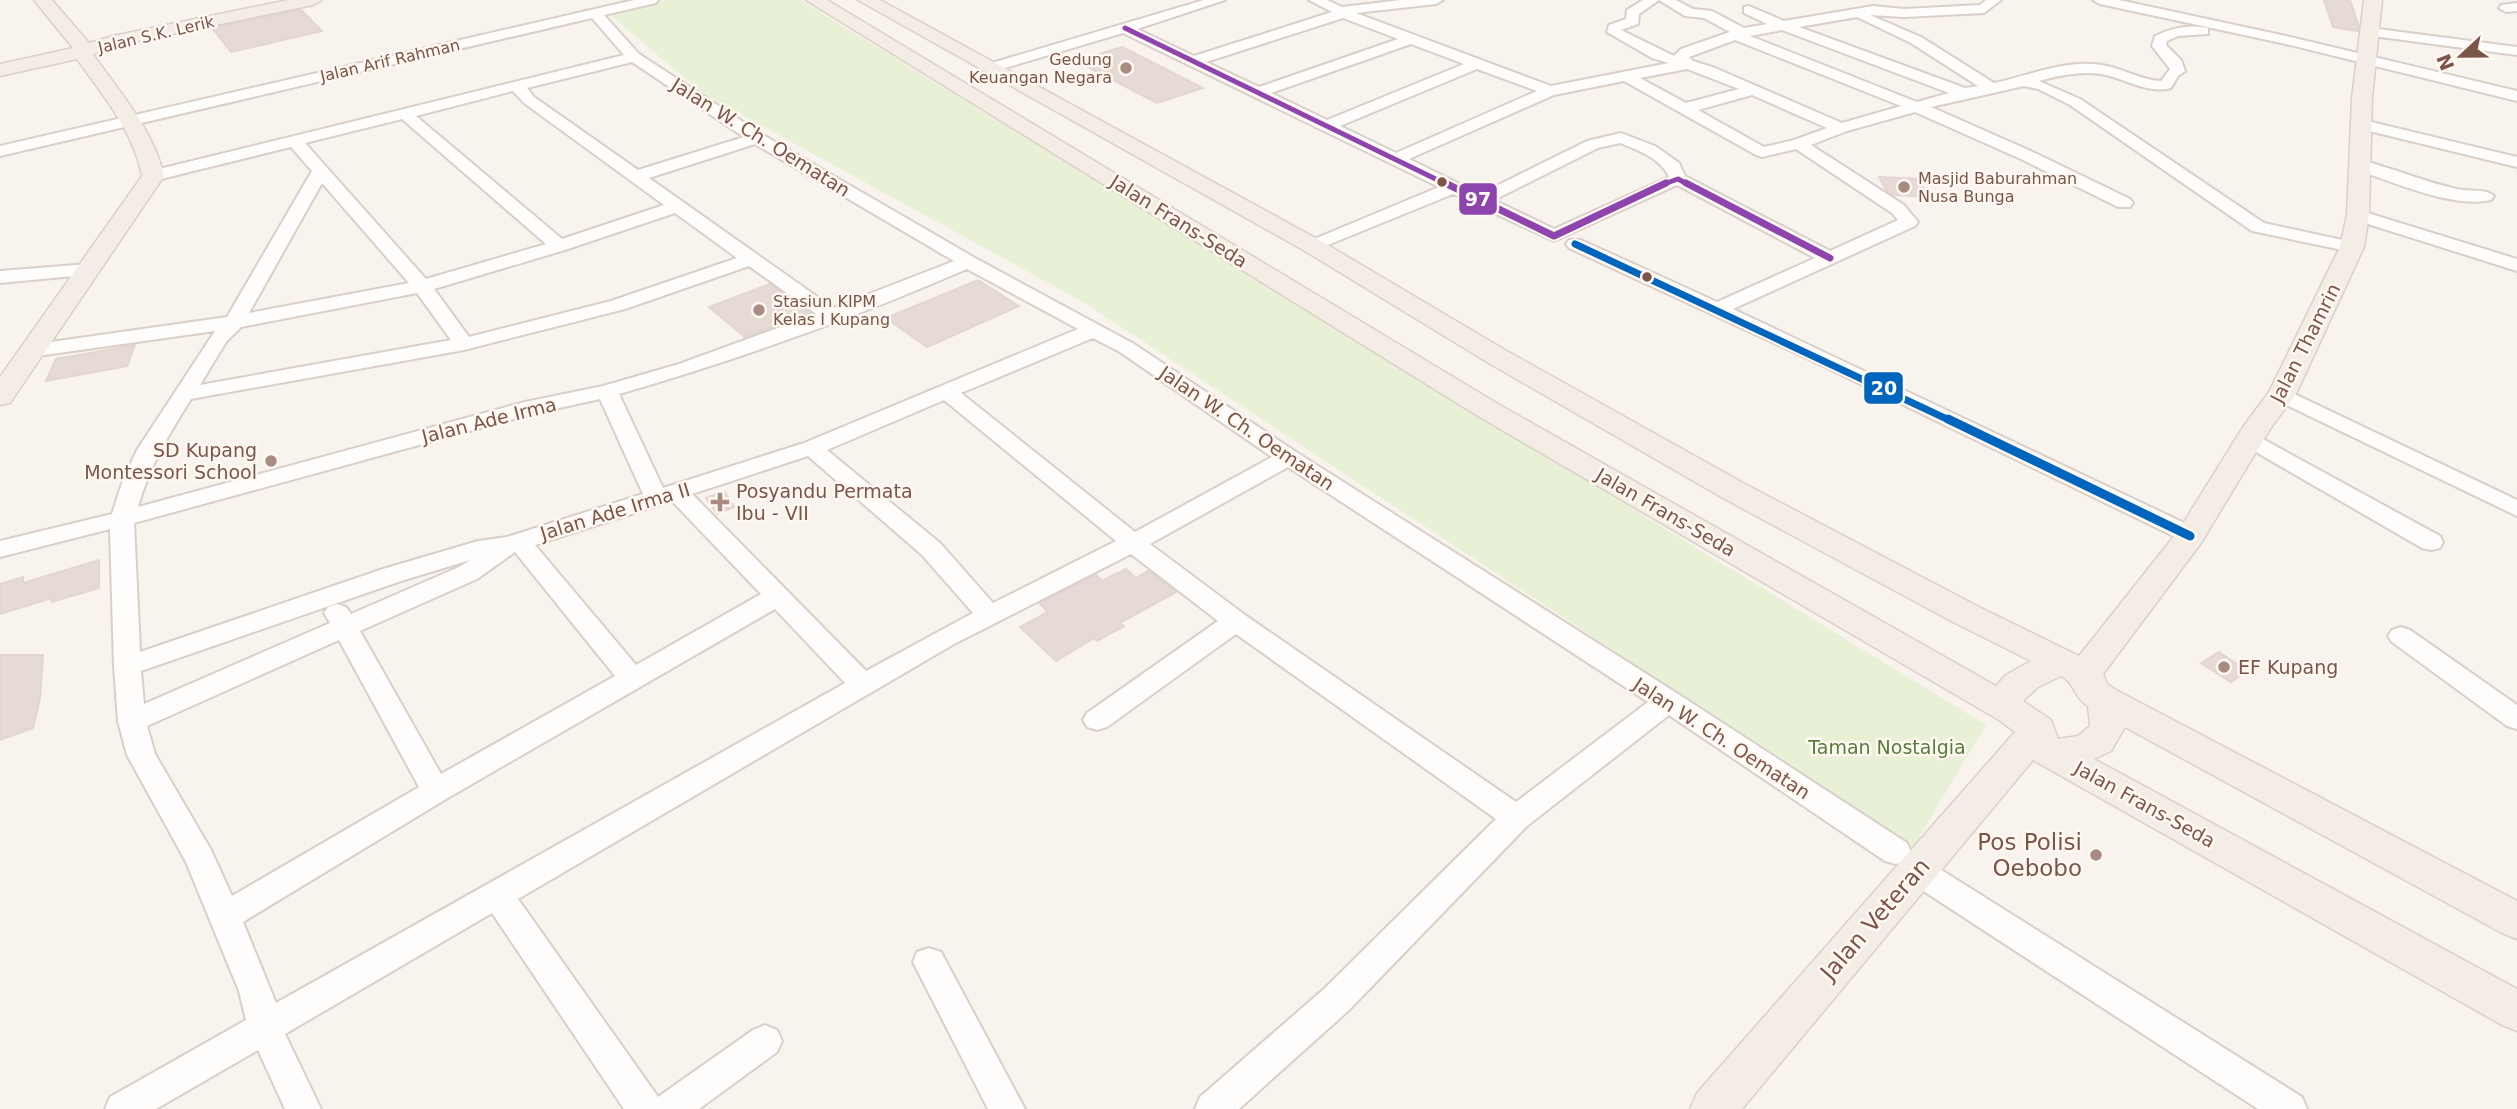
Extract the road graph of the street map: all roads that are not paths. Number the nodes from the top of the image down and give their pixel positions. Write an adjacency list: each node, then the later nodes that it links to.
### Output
1 (43, 0): 26 (main road)
2 (313, 0): 26 (main road, Jalan S.K. Lerik)
3 (651, 0): 16 (street, Jalan Arif Rahman)
4 (815, 0): 25 (main road, Jalan Frans-Seda)
5 (867, 0): 22 (main road, Jalan Frans-Seda)
6 (1218, 0): 19 (street)
7 (1316, 0): 15 (street)
8 (1436, 0): 15 (street)
9 (1652, 0): 33 (street)
10 (1666, 0): 23 (street)
11 (1994, 0): 17 (street)
12 (2099, 0): 20 (street)
13 (2373, 0): 21 (main road, Jalan Thamrin)
14 (1749, 10): 18 (street)
15 (1342, 12): 24 (street); 30 (street)
16 (595, 13): 28 (street, Jalan W. Ch. Oematan); 48 (street, Jalan Arif Rahman)
17 (1856, 15): 18 (street); 39 (street)
18 (1785, 24): 23 (street); 43 (street)
19 (1125, 28): 30 (street); 34 (street)
20 (2228, 28): 29 (street); 37 (street)
21 (2370, 32): 27 (street); 29 (main road, Jalan Thamrin)
22 (929, 34): 25 (main road); 34 (main road, Jalan Frans-Seda)
23 (1738, 34): 33 (street); 45 (street)
24 (1412, 39): 31 (street); 42 (street)
25 (889, 44): 116 (main road, Jalan Frans-Seda)
26 (82, 49): 32 (main road); 35 (main road, Jalan S.K. Lerik); 48 (main road)
27 (2517, 51)
28 (634, 57): 38 (street); 52 (street, Jalan W. Ch. Oematan)
29 (2365, 60): 44 (street); 49 (main road, Jalan Thamrin)
30 (1194, 61): 42 (street)
31 (1479, 63): 41 (street); 50 (street)
32 (0, 64)
33 (1688, 64): 36 (street); 40 (street)
34 (990, 68): 71 (main road, Jalan Frans-Seda)
35 (0, 70)
36 (1628, 77): 41 (street); 46 (street)
37 (2032, 78)
38 (516, 85): 47 (street); 61 (street)
39 (1989, 86): 43 (street); 72 (street)
40 (1754, 90): 46 (street); 51 (street)
41 (1550, 91): 56 (street)
42 (1256, 93): 50 (street)
43 (1964, 93): 45 (street)
44 (2517, 96)
45 (1918, 106): 51 (street); 66 (street)
46 (1686, 108): 54 (street)
47 (404, 113): 53 (street); 70 (street)
48 (130, 120): 55 (street, Jalan Arif Rahman); 60 (main road)
49 (2363, 125): 57 (street); 58 (main road, Jalan Thamrin)
50 (1326, 126): 56 (street)
51 (1840, 128): 54 (street)
52 (757, 138): 61 (street); 75 (street, Jalan W. Ch. Oematan)
53 (293, 140): 59 (street); 60 (street)
54 (1798, 144): 73 (street)
55 (0, 151)
56 (1396, 159): 63 (street)
57 (2517, 162)
58 (2360, 165): 64 (street); 68 (main road, Jalan Thamrin)
59 (321, 170): 79 (street); 82 (street)
60 (153, 176): 77 (main road)
61 (634, 177): 67 (street)
62 (1678, 179): 65 (street); 65 (street); 73 (street)
63 (1454, 187): 65 (street); 71 (street)
64 (2486, 196)
65 (1481, 200)
66 (2124, 203)
67 (677, 206): 70 (street); 74 (street)
68 (2358, 215): 72 (main road, Jalan Thamrin); 76 (street)
69 (1575, 244): 80 (street)
70 (559, 246): 79 (street)
71 (1313, 246): 109 (main road, Jalan Frans-Seda)
72 (2353, 247): 89 (main road, Jalan Thamrin)
73 (1830, 258): 80 (street)
74 (751, 259): 81 (street); 84 (street)
75 (968, 262): 81 (street, Jalan Ade Irma); 83 (street, Jalan W. Ch. Oematan)
76 (2517, 265)
77 (88, 270): 78 (street); 85 (main road)
78 (0, 278)
79 (422, 286): 82 (street); 84 (street)
80 (1718, 310): 97 (street)
81 (831, 316): 86 (street, Jalan Ade Irma)
82 (234, 322): 85 (street); 88 (street)
83 (1094, 330): 87 (street, Jalan Ade Irma II); 93 (street, Jalan W. Ch. Oematan)
84 (464, 344): 88 (street)
85 (30, 351): 90 (main road)
86 (607, 391): 94 (street); 96 (street, Jalan Ade Irma)
87 (948, 393): 92 (street, Jalan Ade Irma II); 98 (street)
88 (184, 394): 96 (street)
89 (2282, 394): 91 (main road, Jalan Thamrin); 95 (street)
90 (0, 397)
91 (2250, 439): 97 (main road, Jalan Thamrin); 99 (street)
92 (812, 447): 94 (street, Jalan Ade Irma II); 104 (street)
93 (1288, 457): 98 (street); 112 (street, Jalan W. Ch. Oematan)
94 (667, 496): 100 (street, Jalan Ade Irma II); 102 (street)
95 (2517, 509)
96 (122, 519): 101 (street, Jalan Ade Irma); 108 (street)
97 (2190, 536): 109 (main road, Jalan Thamrin)
98 (1133, 542): 104 (street); 105 (street)
99 (2431, 542)
100 (514, 543): 103 (street, Jalan Ade Irma II); 106 (street); 110 (street)
101 (0, 549)
102 (776, 597): 110 (street); 111 (street)
103 (316, 601): 106 (street); 108 (street, Jalan Ade Irma II)
104 (990, 615): 111 (street)
105 (1236, 621): 114 (street); 118 (street)
106 (344, 627): 115 (street); 117 (street)
107 (2401, 636): 113 (street)
108 (127, 666): 115 (street)
109 (2083, 678): 116 (main road); 116 (main road); 122 (main road, Jalan Frans-Seda)
110 (633, 679): 117 (street)
111 (864, 686): 120 (street)
112 (1668, 701): 118 (street); 119 (street, Jalan W. Ch. Oematan)
113 (2517, 719)
114 (1097, 720)
115 (132, 721): 121 (street)
116 (2035, 731): 119 (main road, Jalan Veteran); 124 (main road, Jalan Frans-Seda)
117 (436, 791): 121 (street)
118 (1516, 818): 132 (street)
119 (1906, 861): 133 (main road, Jalan Veteran); 134 (street, Jalan W. Ch. Oematan)
120 (496, 893): 125 (street); 129 (street)
121 (224, 917): 125 (street)
122 (2517, 921)
123 (929, 962): 131 (street)
124 (2517, 1011)
125 (265, 1030): 127 (street); 128 (street)
126 (765, 1041): 130 (street)
127 (123, 1109)
128 (303, 1109)
129 (645, 1109)
130 (670, 1109)
131 (1007, 1109)
132 (1213, 1109)
133 (1713, 1109)
134 (2289, 1109)

